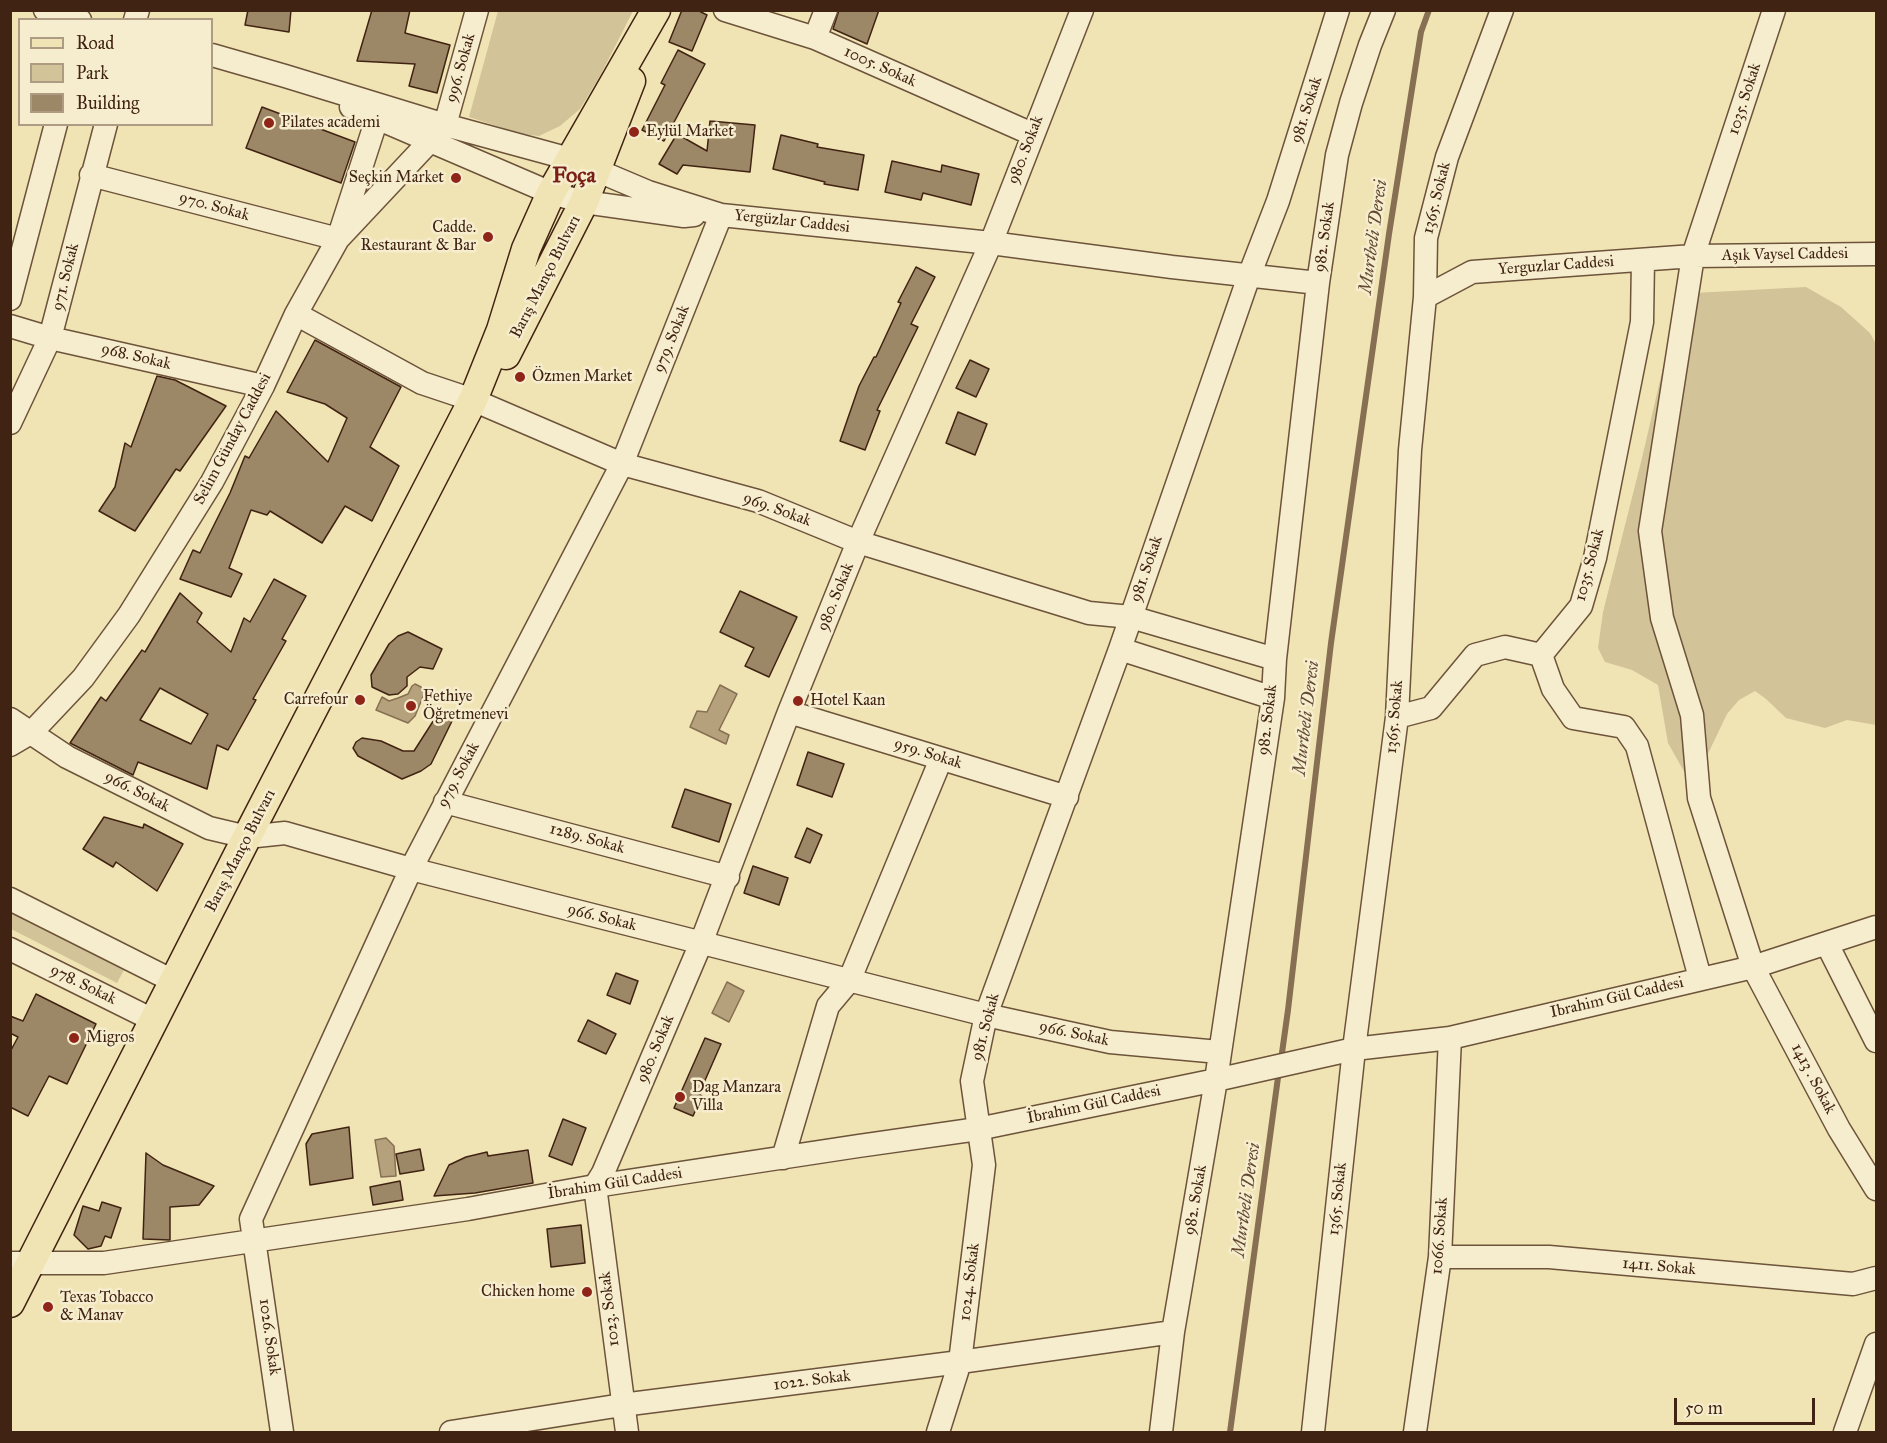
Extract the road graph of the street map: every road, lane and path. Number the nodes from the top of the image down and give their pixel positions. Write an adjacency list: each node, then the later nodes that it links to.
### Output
1 (45, 10): 11 (street)
2 (477, 10): 15 (street, 996. Sokak)
3 (656, 10): 20 (main road, Barış Manço Bulvarı); 21 (main road, Barış Manço Bulvarı)
4 (725, 10): 12 (street, 1005. Sokak)
5 (826, 10): 12 (street)
6 (1082, 10): 18 (street, 980. Sokak)
7 (1338, 10): 31 (street, 981. Sokak)
8 (1384, 10): 32 (street, 982. Sokak)
9 (1502, 10): 33 (street, 1365. Sokak)
10 (1774, 10): 29 (street, 1035. Sokak)
11 (73, 18)
12 (815, 38): 18 (street, 1005. Sokak)
13 (213, 55): 14 (street, Yergüzlar Caddesi)
14 (379, 112): 15 (street, Yergüzlar Caddesi); 19 (street); 26 (street)
15 (445, 125): 19 (street, Selim Günday Caddesi); 20 (street, Yergüzlar Caddesi)
16 (55, 126): 34 (street)
17 (105, 126): 22 (street, 971. Sokak)
18 (1032, 134): 27 (street, 980. Sokak)
19 (429, 142): 23 (street); 26 (street, Selim Günday Caddesi)
20 (570, 159): 21 (street, Yergüzlar Caddesi); 23 (main road, Barış Manço Bulvarı)
21 (597, 171): 24 (main road, Barış Manço Bulvarı); 25 (street, Yergüzlar Caddesi)
22 (91, 175): 26 (street, 970. Sokak); 37 (street, 971. Sokak)
23 (551, 193): 24 (street); 39 (main road, Barış Manço Bulvarı)
24 (584, 202): 25 (street); 39 (main road, Barış Manço Bulvarı)
25 (716, 213): 27 (street, Yergüzlar Caddesi); 41 (street, 979. Sokak)
26 (338, 239): 35 (street, Selim Günday Caddesi)
27 (991, 243): 31 (street, Yergüzlar Caddesi); 42 (street, 980. Sokak)
28 (1876, 254): 29 (street, Aşık Vaysel Caddesi)
29 (1693, 256): 30 (street, Yerguzlar Caddesi); 64 (street, 1035. Sokak)
30 (1643, 260): 33 (street, Yerguzlar Caddesi); 45 (street, 1035. Sokak)
31 (1249, 276): 32 (street, Yergüzlar Caddesi); 43 (street, 981. Sokak)
32 (1318, 283): 46 (street, 982. Sokak)
33 (1425, 297): 49 (street, 1365. Sokak)
34 (10, 299)
35 (296, 314): 38 (street, Selim Günday Caddesi); 39 (street, 969. Sokak)
36 (10, 326): 37 (street, 968. Sokak)
37 (50, 338): 38 (street, 968. Sokak); 40 (street, 971. Sokak)
38 (263, 386): 51 (street, Selim Günday Caddesi)
39 (473, 400): 41 (street, 969. Sokak); 56 (main road, Barış Manço Bulvarı)
40 (10, 423)
41 (622, 464): 42 (street, 969. Sokak); 55 (street, 979. Sokak)
42 (858, 542): 43 (street, 969. Sokak); 48 (street, 980. Sokak)
43 (1131, 617): 44 (street, 981. Sokak); 46 (street, 969. Sokak)
44 (1120, 650): 47 (street); 54 (street, 981. Sokak)
45 (1541, 655): 49 (street); 65 (street)
46 (1275, 659): 47 (street, 982. Sokak)
47 (1273, 698): 73 (street, 982. Sokak)
48 (789, 712): 53 (street, 959. Sokak); 58 (street, 980. Sokak)
49 (1396, 717): 72 (street, 1365. Sokak)
50 (10, 718): 51 (street, 966. Sokak)
51 (32, 732): 52 (street, Selim Günday Caddesi); 56 (street, 966. Sokak)
52 (10, 745)
53 (941, 759): 54 (street, 959. Sokak); 66 (street)
54 (1067, 797): 68 (street, 981. Sokak)
55 (445, 802): 57 (street, 979. Sokak); 58 (street, 1289. Sokak)
56 (247, 837): 57 (street, 966. Sokak); 67 (main road, Barış Manço Bulvarı)
57 (411, 869): 61 (street, 966. Sokak); 79 (street, 979. Sokak)
58 (728, 877): 61 (street, 980. Sokak)
59 (10, 899): 67 (street)
60 (1876, 927): 62 (street, Ibrahim Gül Caddesi)
61 (701, 943): 66 (street, 966. Sokak); 77 (street, 980. Sokak)
62 (1827, 944): 64 (street, Ibrahim Gül Caddesi); 71 (street)
63 (10, 949): 69 (street, 978. Sokak)
64 (1753, 967): 65 (street, Ibrahim Gül Caddesi); 78 (street, 1413 . Sokak)
65 (1700, 978): 70 (street, Ibrahim Gül Caddesi)
66 (849, 981): 68 (street, 966. Sokak); 76 (street)
67 (175, 982): 69 (main road, Barış Manço Bulvarı)
68 (986, 1015): 73 (street, 966. Sokak); 75 (street, 981. Sokak)
69 (155, 1021): 81 (main road, Barış Manço Bulvarı)
70 (1450, 1038): 72 (street, Ibrahim Gül Caddesi); 80 (street, 1066. Sokak)
71 (1876, 1041)
72 (1354, 1049): 74 (street, İbrahim Gül Caddesi); 93 (street, 1365. Sokak)
73 (1219, 1053): 74 (street, 982. Sokak)
74 (1216, 1080): 75 (street, İbrahim Gül Caddesi); 84 (street, 982. Sokak)
75 (978, 1129): 76 (street, İbrahim Gül Caddesi); 86 (street, 1024. Sokak)
76 (783, 1158): 77 (street, İbrahim Gül Caddesi)
77 (595, 1186): 79 (street, İbrahim Gül Caddesi); 87 (street, 1023. Sokak)
78 (1876, 1189)
79 (256, 1240): 81 (street, İbrahim Gül Caddesi); 88 (street, 1026. Sokak)
80 (1440, 1257): 82 (street, 1411. Sokak); 94 (street, 1066. Sokak)
81 (21, 1263): 83 (main road, Barış Manço Bulvarı)
82 (1876, 1278)
83 (10, 1304)
84 (1173, 1332): 86 (street, 1022. Sokak); 92 (street, 982. Sokak)
85 (1876, 1344): 95 (street)
86 (960, 1362): 87 (street, 1022. Sokak); 91 (street, 1024. Sokak)
87 (622, 1405): 89 (street, 1022. Sokak); 90 (street, 1023. Sokak)
88 (282, 1432)
89 (451, 1432)
90 (627, 1432)
91 (938, 1432)
92 (1161, 1432)
93 (1313, 1432)
94 (1416, 1432)
95 (1845, 1432)

